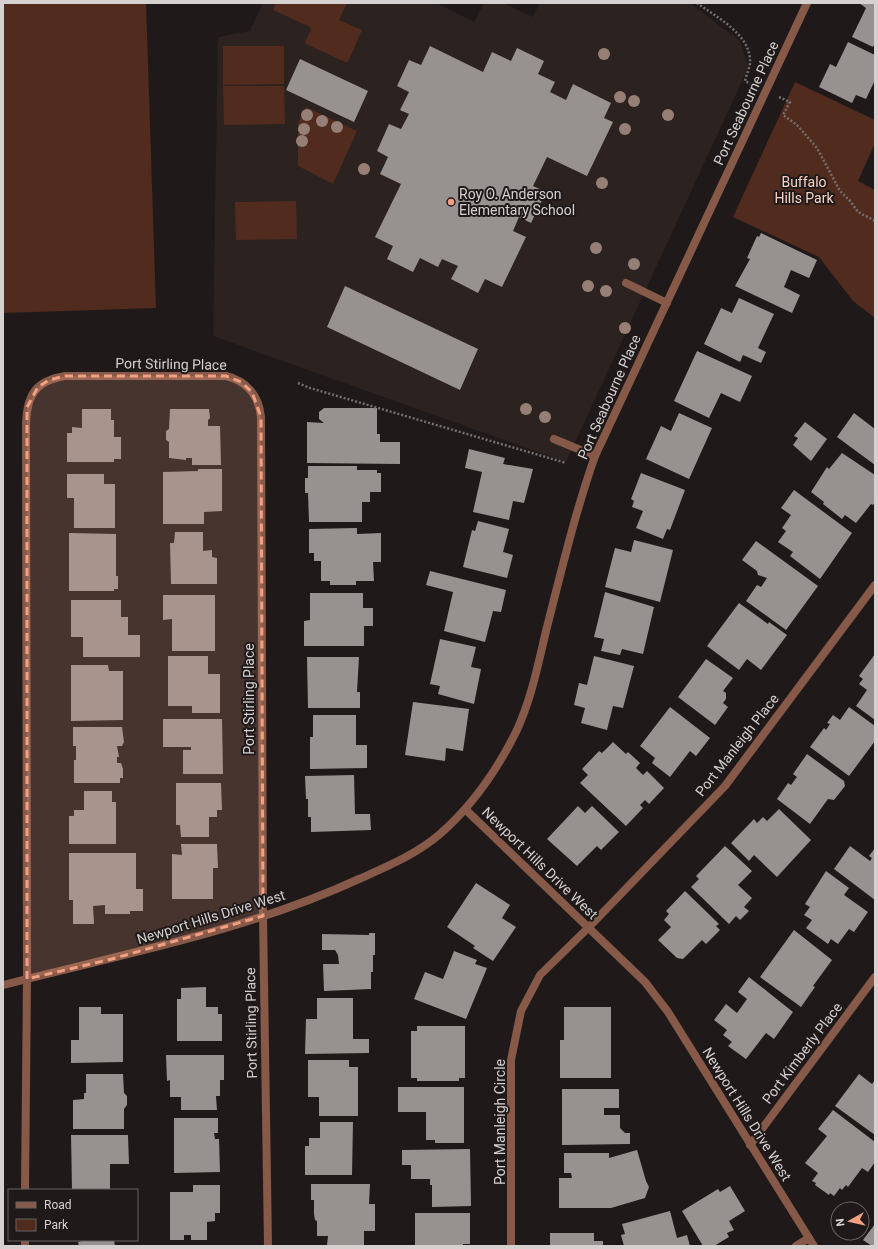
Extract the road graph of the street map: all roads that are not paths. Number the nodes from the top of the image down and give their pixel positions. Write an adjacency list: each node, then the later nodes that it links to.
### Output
1 (807, 3): 3 (street, Port Seabourne Place)
2 (626, 284): 3 (street)
3 (666, 303): 5 (street, Port Seabourne Place)
4 (554, 439): 5 (street)
5 (595, 456): 7 (street, Port Seabourne Place)
6 (875, 586): 9 (street, Port Manleigh Place)
7 (465, 810): 8 (street, Newport Hills Drive West); 9 (street, Newport Hills Drive West)
8 (263, 916): 11 (street, Newport Hills Drive West); 11 (street, Port Stirling Place); 16 (street, Port Stirling Place)
9 (589, 927): 13 (street, Newport Hills Drive West); 17 (street, Port Manleigh Circle)
10 (875, 977): 13 (street, Port Kimberly Place)
11 (27, 979): 12 (street, Newport Hills Drive West); 14 (street)
12 (3, 985)
13 (750, 1145): 15 (street, Newport Hills Drive West)
14 (26, 1189)
15 (809, 1238): 18 (street); 19 (street, Newport Hills Drive West)
16 (268, 1246)
17 (511, 1246)
18 (796, 1246)
19 (814, 1246)

